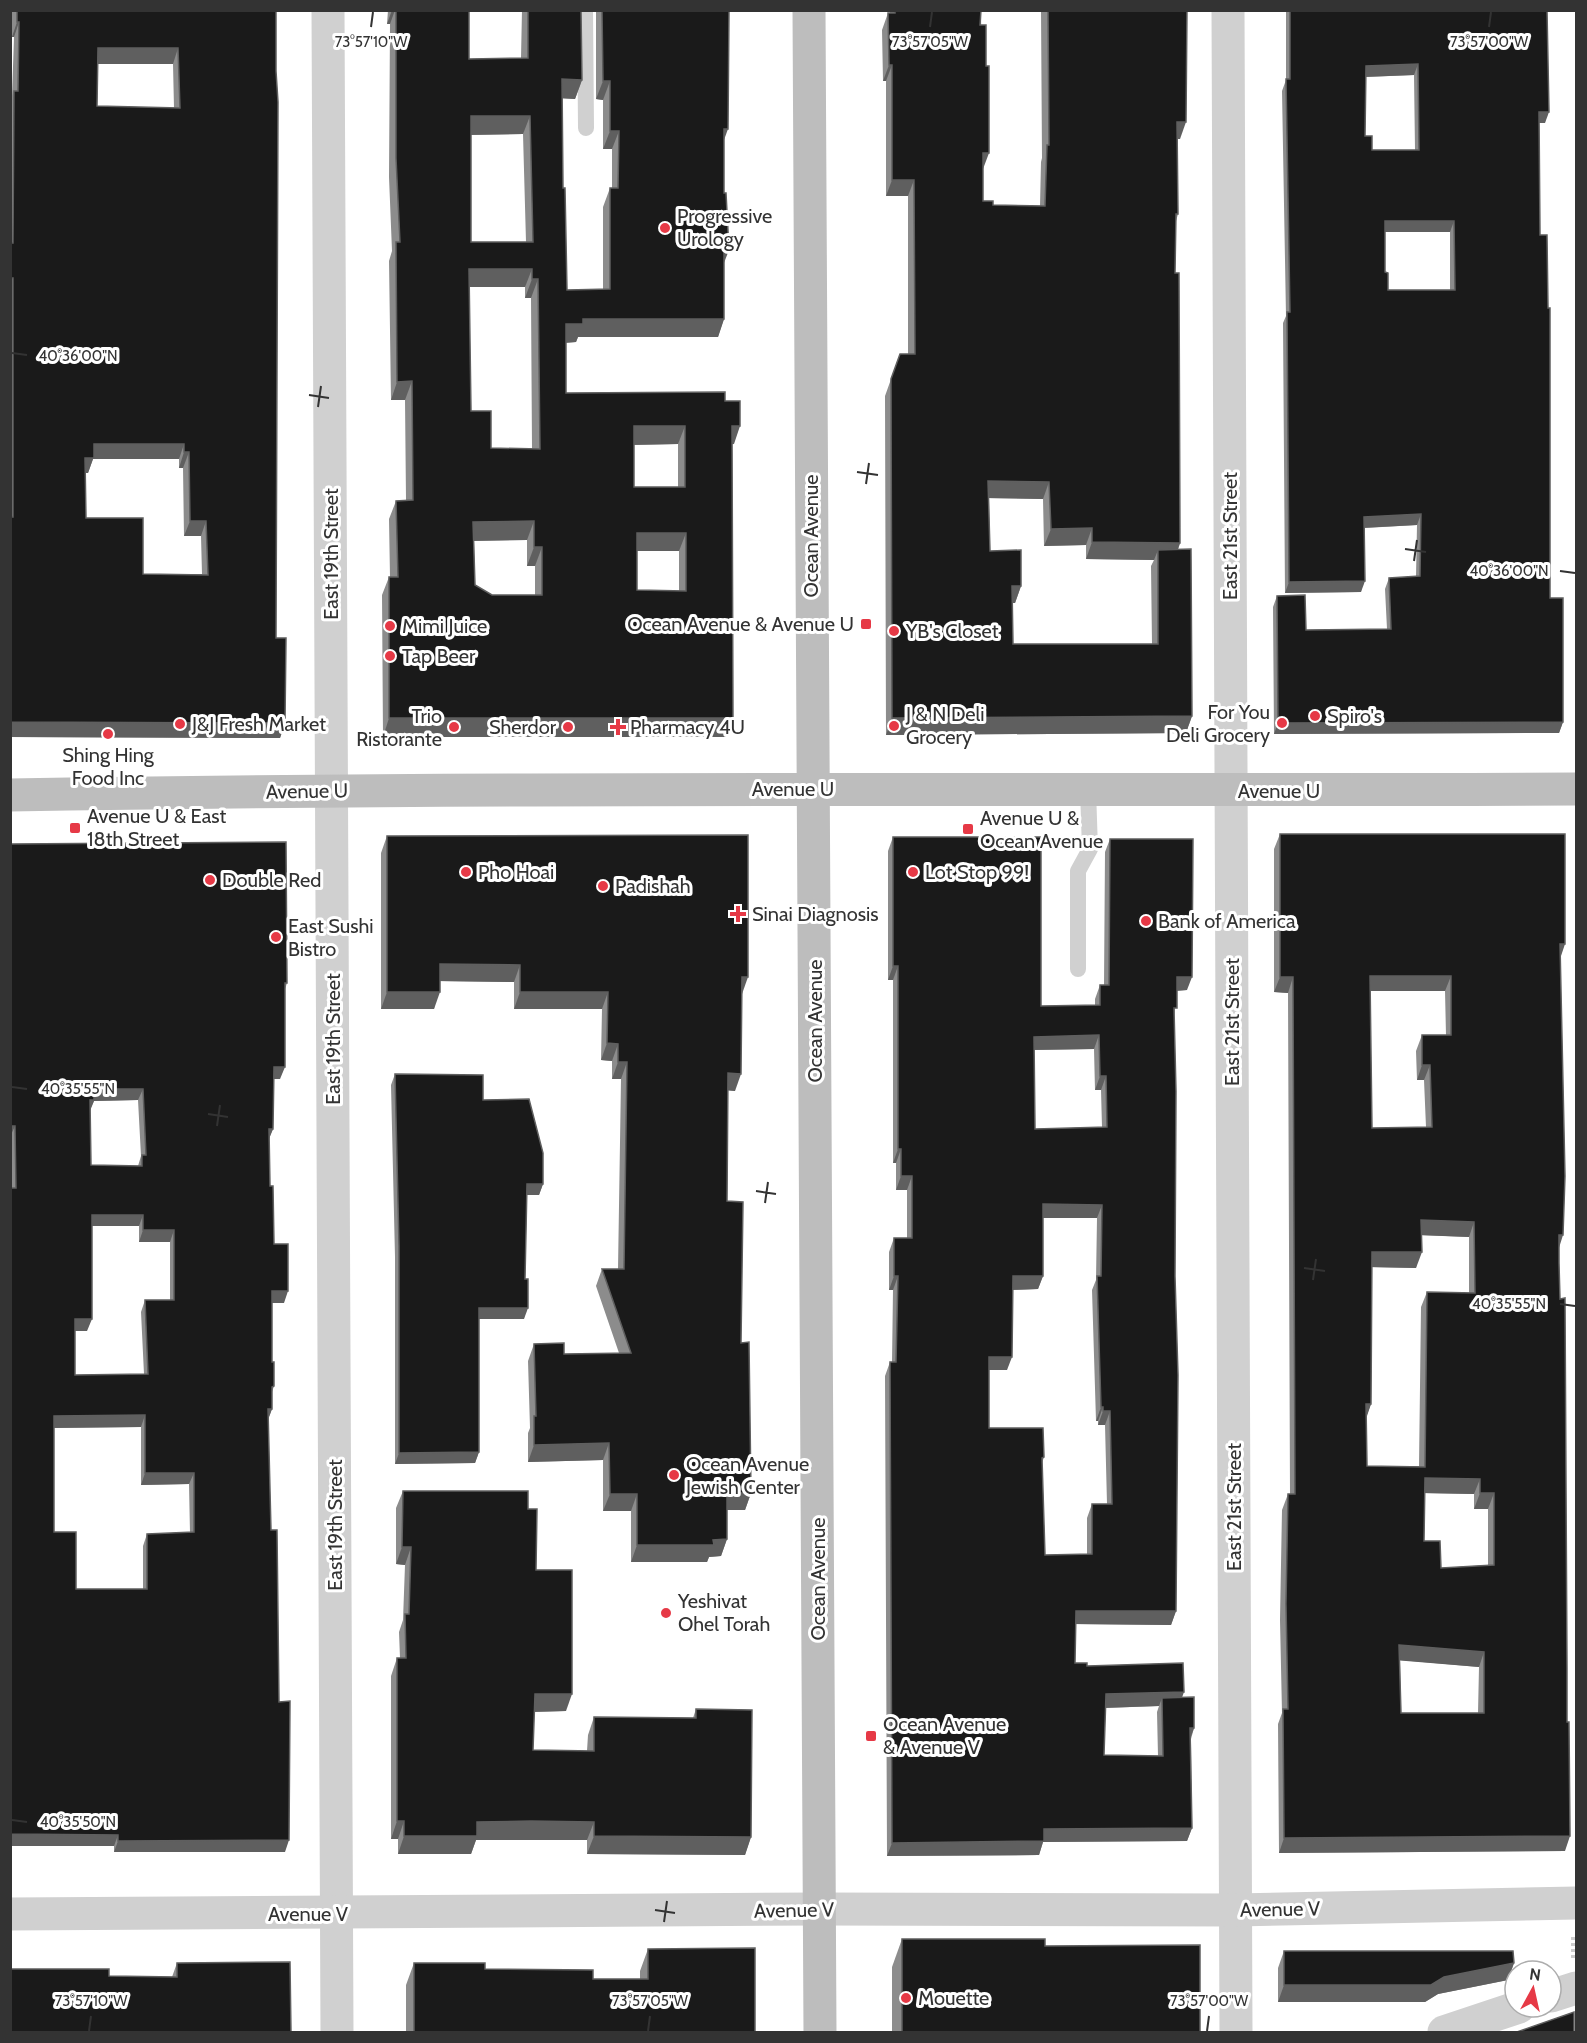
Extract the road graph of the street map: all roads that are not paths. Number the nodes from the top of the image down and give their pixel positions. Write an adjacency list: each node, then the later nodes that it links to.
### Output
1 (328, 10): 8 (street, East 19th Street)
2 (585, 10): 5 (lane)
3 (809, 10): 6 (main road, Ocean Avenue)
4 (1228, 10): 10 (street, East 21st Street)
5 (586, 128)
6 (812, 789): 8 (main road, Avenue U); 9 (main road, Avenue U); 13 (main road, Ocean Avenue)
7 (1576, 789): 10 (main road, Avenue U)
8 (332, 790): 11 (main road, Avenue U); 16 (street, East 19th Street)
9 (1088, 790): 10 (main road, Avenue U); 12 (lane)
10 (1231, 791): 14 (street, East 21st Street)
11 (10, 795)
12 (1078, 969)
13 (819, 1909): 14 (street, Avenue V); 16 (street, Avenue V); 20 (main road, Ocean Avenue)
14 (1235, 1910): 17 (street, Avenue V); 21 (street, East 21st Street)
15 (10, 1914): 16 (street, Avenue V)
16 (337, 1914): 19 (street, East 19th Street)
17 (1575, 1918)
18 (1503, 2013): 22 (street)
19 (337, 2032)
20 (820, 2032)
21 (1236, 2032)
22 (1444, 2032)

